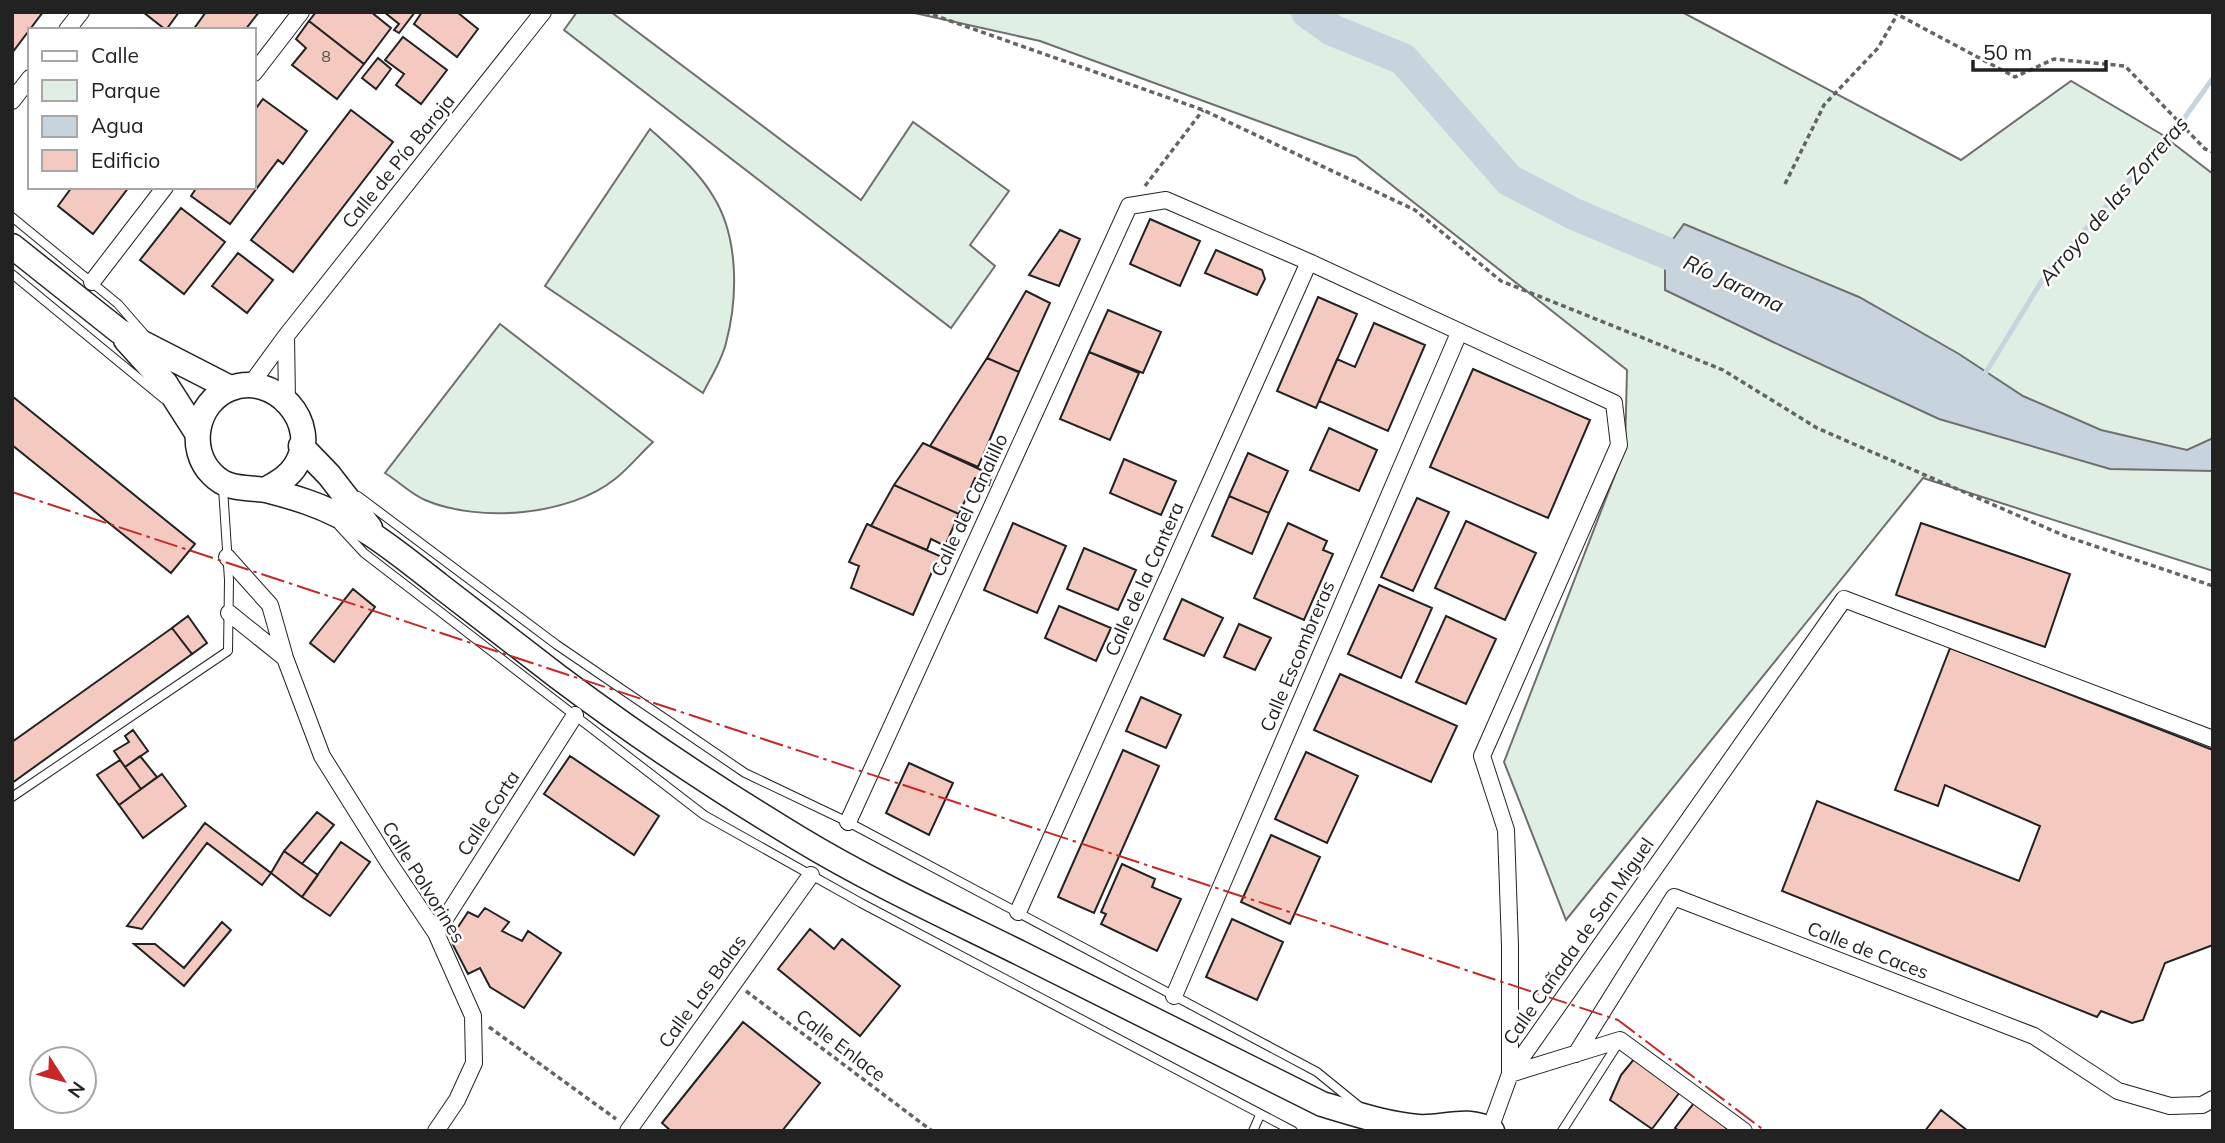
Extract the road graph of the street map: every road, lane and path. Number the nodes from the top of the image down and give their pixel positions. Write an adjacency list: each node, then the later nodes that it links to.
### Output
1 (81, 12): 6 (street)
2 (301, 12): 7 (street)
3 (543, 12): 22 (street, Calle de Pío Baroja)
4 (925, 12): 10 (path)
5 (1894, 14): 11 (path); 12 (path)
6 (69, 28)
7 (256, 70)
8 (28, 81): 9 (street)
9 (12, 101)
10 (1203, 110): 14 (path); 34 (path)
11 (2213, 152)
12 (1785, 184)
13 (163, 189): 19 (street)
14 (1129, 206): 17 (street); 40 (street, Calle del Canalillo)
15 (12, 217): 19 (lane)
16 (12, 246): 20 (main road)
17 (1309, 262): 21 (street); 42 (street, Calle de la Cantera)
18 (12, 274): 26 (lane)
19 (92, 282): 23 (lane)
20 (119, 331): 23 (main road); 26 (main road)
21 (1459, 333): 45 (street, Calle Escombreras); 49 (street, Calle Cañada de San Miguel)
22 (286, 336): 24 (street, Calle de Pío Baroja); 25 (street)
23 (158, 351): 24 (main road)
24 (240, 386): 25 (main road); 26 (main road)
25 (287, 400): 27 (main road)
26 (193, 425): 29 (main road)
27 (302, 446): 28 (main road); 30 (main road)
28 (329, 475): 32 (main road); 40 (lane)
29 (223, 484): 30 (main road); 33 (lane)
30 (265, 490): 31 (main road)
31 (323, 509): 32 (main road); 37 (lane)
32 (378, 536): 51 (main road)
33 (227, 557): 35 (lane); 36 (street, Calle Polvorines)
34 (2213, 586)
35 (229, 613): 36 (street); 39 (lane)
36 (285, 658): 43 (street, Calle Polvorines)
37 (575, 715): 41 (lane); 43 (street, Calle Corta)
38 (2213, 739): 49 (street, Calle Cañada de San Miguel)
39 (12, 797)
40 (848, 822): 42 (lane)
41 (810, 875): 44 (street, Calle Las Balas); 52 (lane)
42 (1018, 912): 45 (lane)
43 (436, 933): 46 (street, Calle Polvorines)
44 (734, 982): 55 (street, Calle Las Balas); 58 (path, Calle Enlace)
45 (1174, 996): 53 (lane)
46 (473, 1016): 55 (path); 57 (street, Calle Polvorines)
47 (1620, 1040): 48 (street); 62 (lane); 63 (street)
48 (1576, 1054): 49 (street); 50 (street, Calle de Caces)
49 (1510, 1074): 56 (street)
50 (2213, 1099)
51 (1322, 1104): 53 (main road); 61 (main road)
52 (1260, 1115): 59 (lane); 60 (lane)
53 (1375, 1120): 54 (main road)
54 (1436, 1129): 56 (main road)
55 (628, 1130)
56 (1491, 1130)
57 (436, 1131)
58 (932, 1131)
59 (1253, 1131)
60 (1293, 1131)
61 (1353, 1131)
62 (1562, 1131)
63 (1744, 1131)

